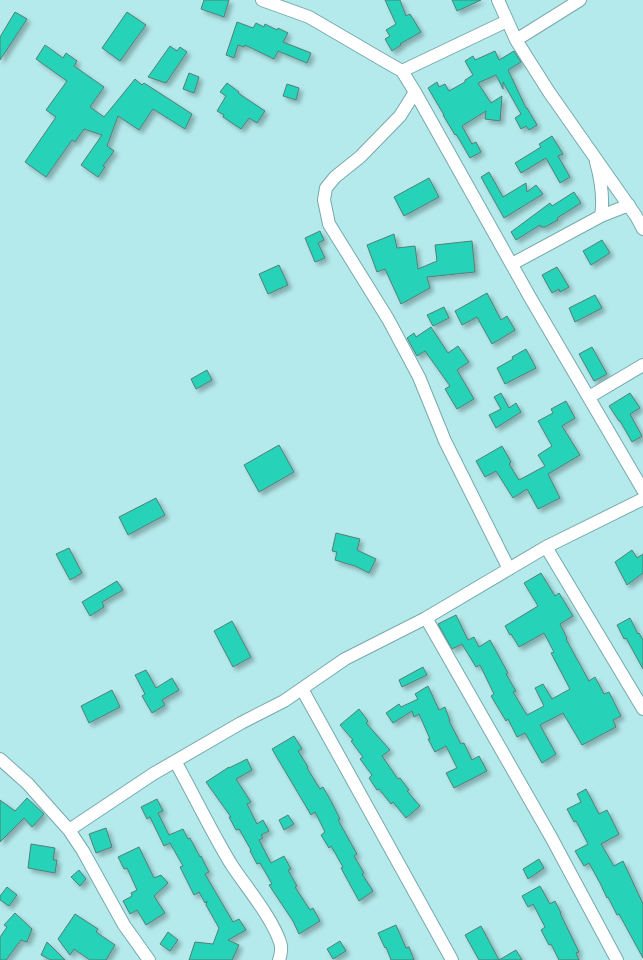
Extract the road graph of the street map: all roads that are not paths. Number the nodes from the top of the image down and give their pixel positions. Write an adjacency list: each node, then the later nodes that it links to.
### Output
1 (262, 0): 6 (street)
2 (498, 0): 4 (street)
3 (580, 0): 5 (street)
4 (507, 21): 5 (street); 6 (street)
5 (516, 40): 8 (street)
6 (402, 72): 7 (street)
7 (415, 92): 12 (street); 18 (street)
8 (591, 150): 9 (street); 10 (street)
9 (629, 205): 10 (street); 11 (street)
10 (601, 216): 12 (street)
11 (643, 229)
12 (512, 264): 14 (street)
13 (643, 365): 14 (street)
14 (589, 397): 15 (street)
15 (643, 490)
16 (643, 499): 17 (street)
17 (546, 547): 18 (street); 21 (street)
18 (509, 569): 19 (street)
19 (426, 618): 20 (street); 28 (street)
20 (302, 689): 23 (street); 27 (street)
21 (643, 709)
22 (0, 759): 24 (street)
23 (175, 761): 24 (street); 26 (street)
24 (69, 830): 25 (street)
25 (150, 960)
26 (279, 960)
27 (452, 960)
28 (617, 960)

